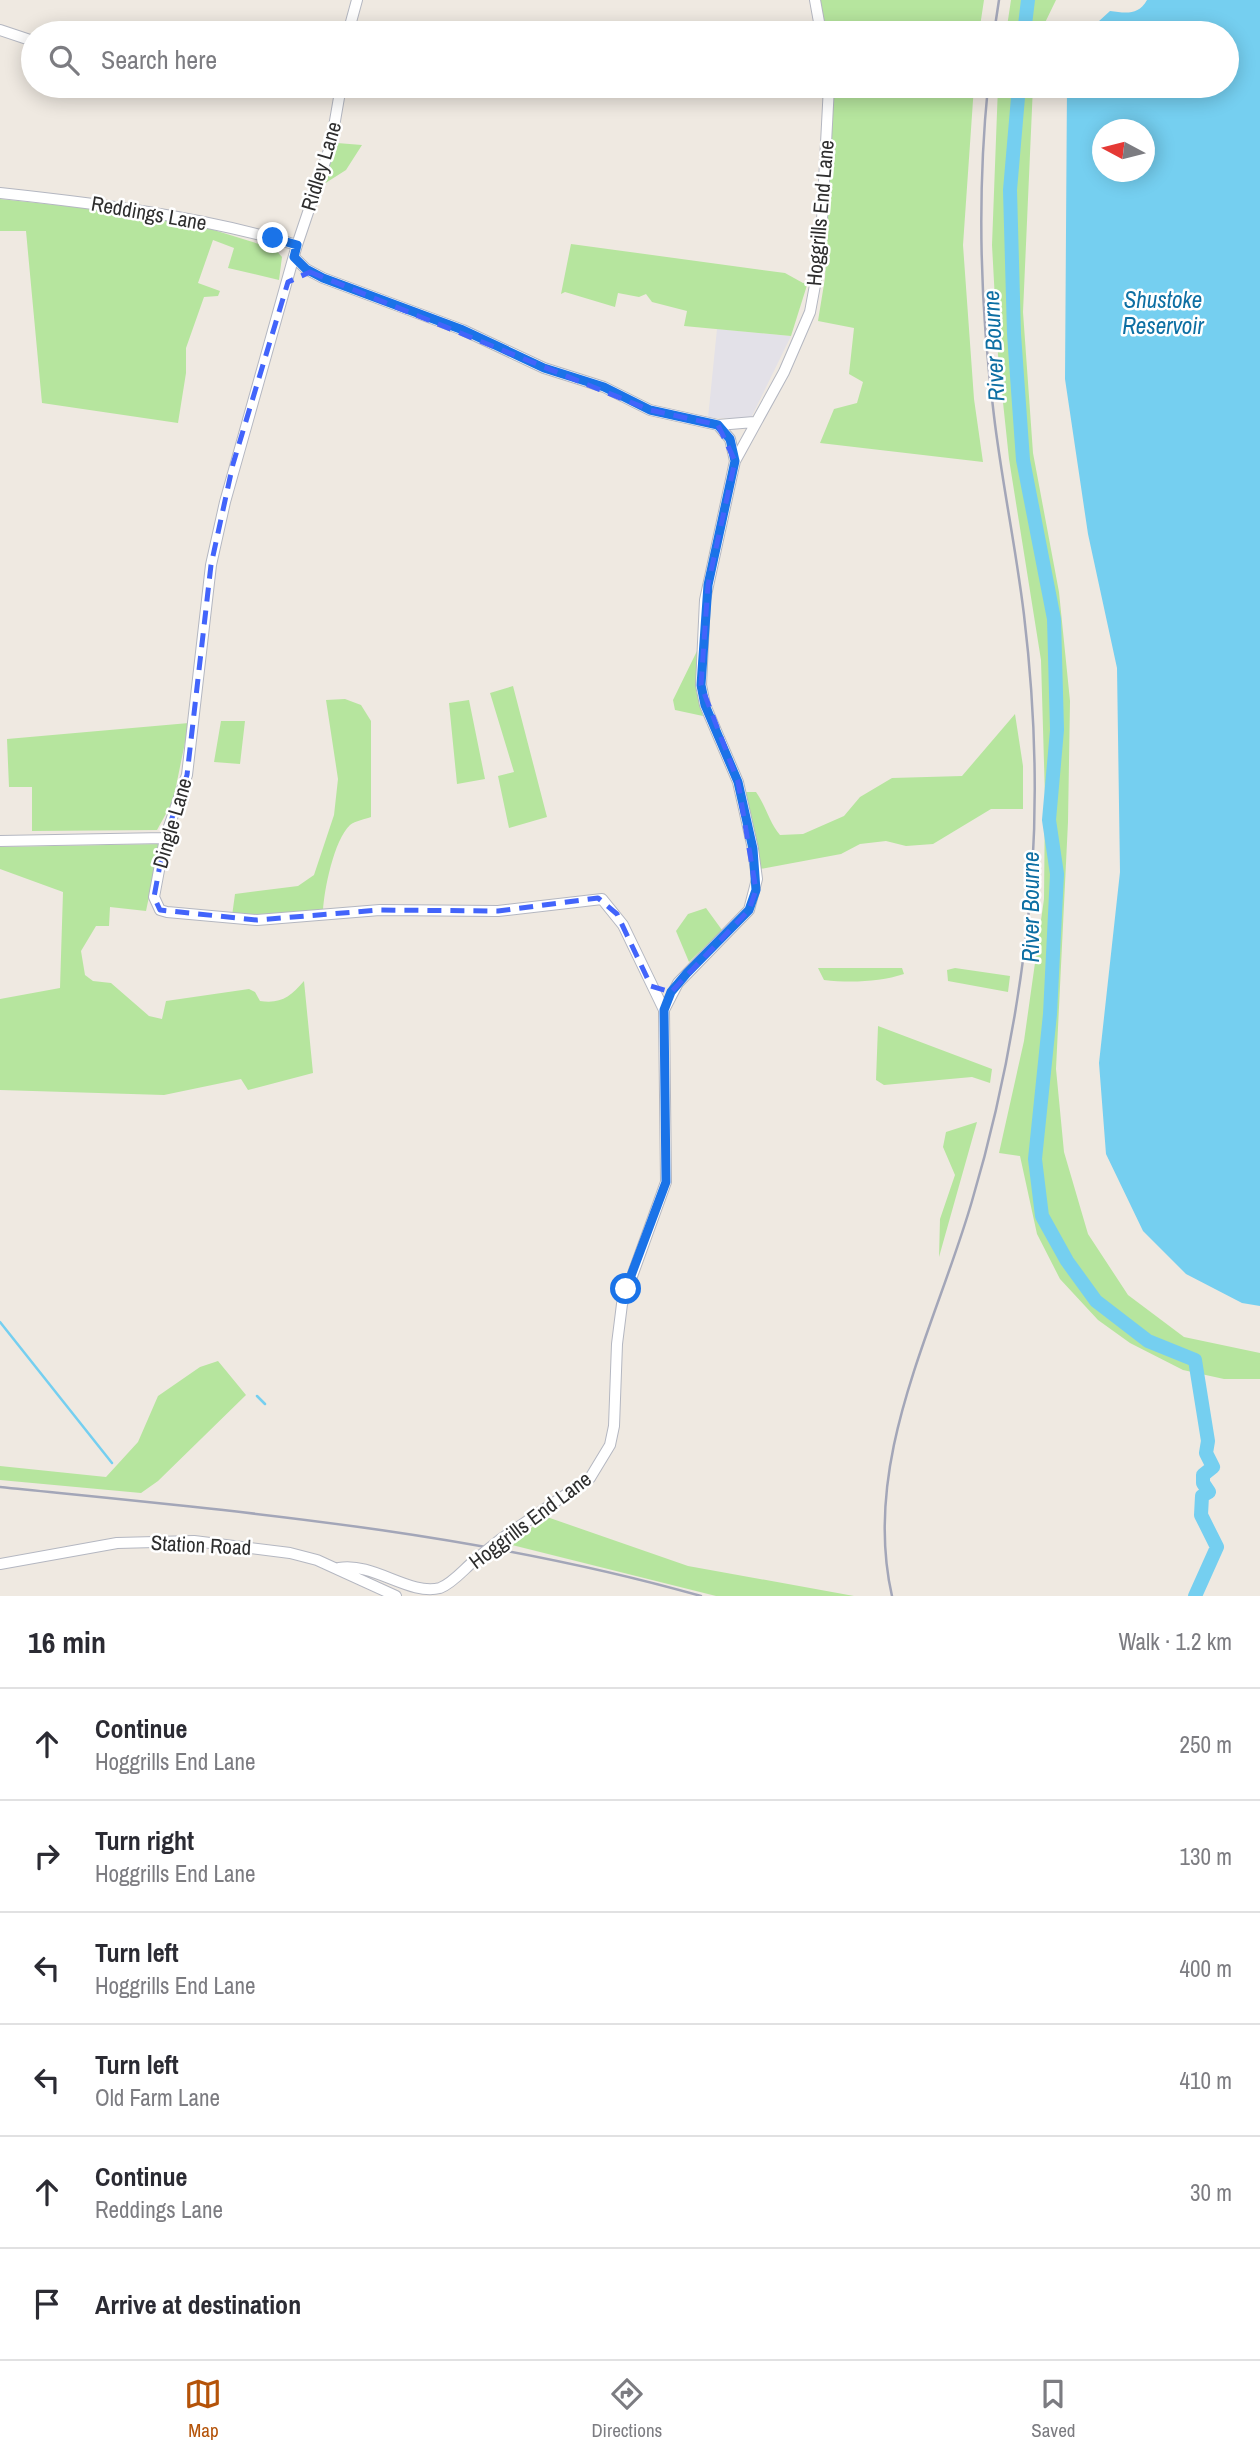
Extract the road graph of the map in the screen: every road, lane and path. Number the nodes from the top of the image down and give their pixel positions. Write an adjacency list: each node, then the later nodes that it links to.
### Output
1 (357, 0): 3 (street)
2 (815, 0): 4 (street)
3 (351, 21)
4 (819, 21)
5 (0, 30): 6 (street)
6 (21, 37)
7 (339, 98): 10 (street, Ridley Lane)
8 (828, 98): 14 (street, Hoggrills End Lane)
9 (0, 193): 10 (street, Reddings Lane)
10 (297, 245): 11 (street, Dingle Lane)
11 (294, 257): 12 (street); 13 (street, Dingle Lane)
12 (310, 272): 13 (street); 15 (street)
13 (288, 282): 17 (street, Dingle Lane)
14 (754, 422): 15 (street); 16 (street, Hoggrills End Lane)
15 (718, 425): 16 (street)
16 (735, 461): 20 (street, Hoggrills End Lane)
17 (165, 838): 18 (street); 19 (street, Dingle Lane)
18 (0, 841)
19 (651, 986): 20 (street); 21 (street, Dingle Lane)
20 (671, 992): 21 (street)
21 (664, 1010): 24 (street, Hoggrills End Lane, bridge)
22 (0, 1564): 23 (street, Station Road)
23 (339, 1568): 24 (street, Hoggrills End Lane); 25 (street, Station Road)
24 (439, 1593)
25 (396, 1596)

